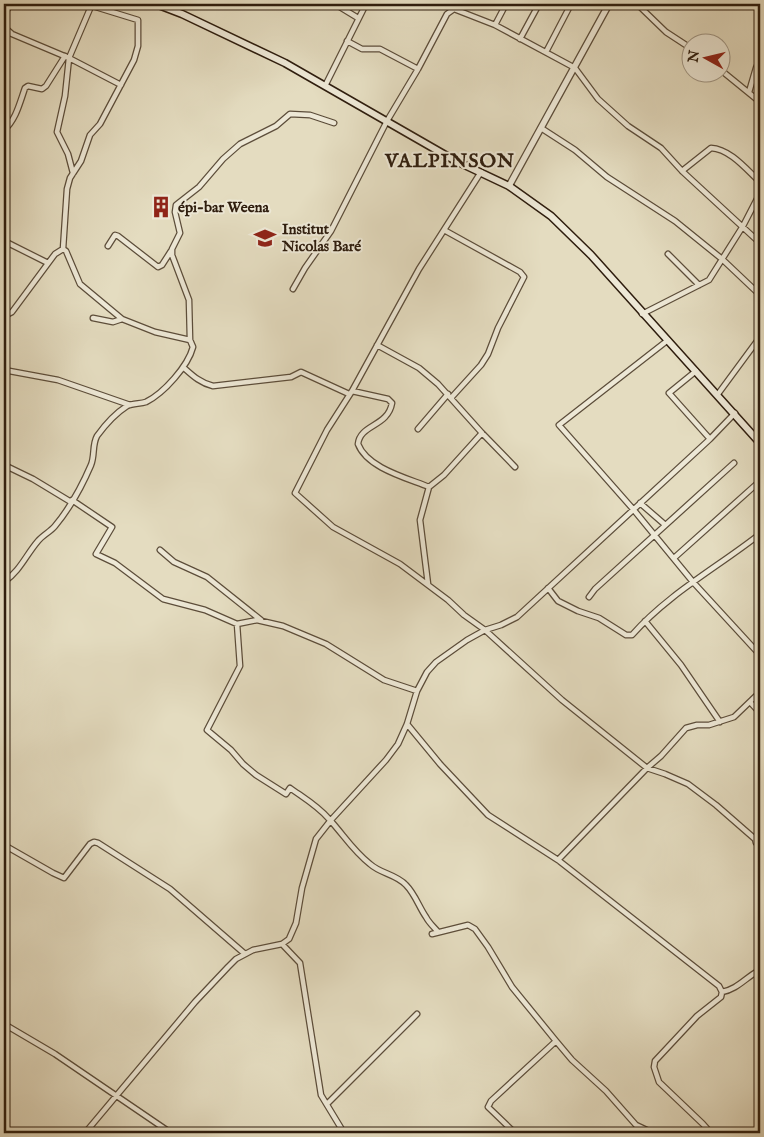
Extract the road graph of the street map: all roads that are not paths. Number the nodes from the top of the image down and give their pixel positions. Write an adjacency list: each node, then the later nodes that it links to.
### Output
1 (10, 4): 12 (street)
2 (90, 4): 20 (street); 25 (street)
3 (156, 4): 11 (main road)
4 (335, 4): 13 (street)
5 (366, 4): 13 (street)
6 (506, 4): 14 (street)
7 (539, 4): 16 (street)
8 (609, 4): 22 (street)
9 (637, 4): 18 (street)
10 (570, 6): 19 (street)
11 (172, 7): 26 (main road)
12 (4, 16)
13 (358, 18): 17 (street)
14 (495, 25): 16 (street); 23 (street)
15 (4, 27): 20 (street)
16 (520, 39): 19 (street)
17 (347, 41): 23 (street); 26 (street)
18 (682, 42)
19 (546, 52): 22 (street)
20 (67, 57): 25 (street); 32 (street); 34 (street)
21 (760, 59): 27 (street)
22 (575, 68): 31 (street); 33 (street)
23 (418, 69): 29 (street)
24 (732, 78): 27 (street)
25 (121, 86): 34 (street)
26 (325, 86): 29 (main road)
27 (750, 92): 28 (street)
28 (760, 102)
29 (387, 121): 35 (main road); 50 (street)
30 (334, 123): 45 (street)
31 (541, 128): 37 (street); 47 (street)
32 (4, 130)
33 (682, 171): 36 (street); 39 (street)
34 (73, 172): 44 (street)
35 (481, 172): 37 (main road); 40 (street)
36 (760, 182)
37 (509, 186): 52 (main road)
38 (760, 193): 39 (street)
39 (743, 226): 42 (street); 47 (street)
40 (444, 230): 59 (street); 65 (street)
41 (4, 241): 48 (street)
42 (760, 243)
43 (108, 246): 45 (street)
44 (63, 249): 48 (street); 55 (street)
45 (172, 250): 57 (street)
46 (668, 254): 49 (street)
47 (722, 259): 49 (street); 51 (street)
48 (48, 263): 53 (street)
49 (699, 285): 52 (street)
50 (293, 289)
51 (760, 296)
52 (642, 314): 58 (main road)
53 (4, 316)
54 (92, 318): 55 (street)
55 (122, 319): 57 (street)
56 (760, 337): 64 (street)
57 (190, 340): 60 (street)
58 (668, 340): 62 (main road); 79 (street)
59 (377, 345): 63 (street); 65 (street)
60 (183, 367): 63 (street); 66 (street)
61 (4, 370): 66 (street)
62 (696, 371): 64 (main road); 70 (street)
63 (350, 393): 76 (street); 87 (street)
64 (718, 394): 67 (main road)
65 (449, 396): 68 (street); 69 (street)
66 (130, 405): 77 (street)
67 (735, 413): 70 (street); 71 (main road)
68 (418, 429)
69 (482, 433): 74 (street); 76 (street)
70 (710, 439): 78 (street)
71 (760, 442)
72 (734, 463): 82 (street)
73 (4, 465): 77 (street)
74 (515, 467)
75 (760, 481): 84 (street)
76 (429, 487): 87 (street)
77 (72, 501): 85 (street); 92 (street)
78 (640, 503): 79 (street); 80 (street)
79 (633, 510): 82 (street); 88 (street)
80 (663, 523)
81 (760, 534): 86 (street)
82 (655, 535): 84 (street); 89 (street)
83 (160, 550): 90 (street)
84 (674, 558): 86 (street)
85 (4, 582)
86 (693, 582): 91 (street); 94 (street)
87 (428, 584): 93 (street)
88 (548, 588): 91 (street); 93 (street)
89 (589, 597)
90 (262, 620): 92 (street); 95 (street)
91 (645, 621): 99 (street)
92 (237, 624): 102 (street)
93 (485, 630): 95 (street); 101 (street)
94 (760, 655)
95 (417, 691): 100 (street)
96 (760, 692): 97 (street)
97 (750, 702): 98 (street); 99 (street)
98 (760, 713)
99 (720, 722): 101 (street)
100 (407, 724): 102 (street); 107 (street)
101 (647, 768): 104 (street); 107 (street)
102 (331, 820): 108 (street); 110 (street)
103 (760, 832): 104 (street)
104 (755, 839): 106 (street)
105 (4, 845): 111 (street)
106 (760, 846)
107 (558, 860): 113 (street)
108 (438, 932): 109 (street); 116 (street)
109 (432, 934)
110 (282, 944): 111 (street); 118 (street)
111 (245, 954): 117 (street)
112 (760, 970): 113 (street)
113 (722, 992): 124 (street)
114 (417, 1014): 118 (street)
115 (4, 1024): 117 (street)
116 (556, 1041): 122 (street); 123 (street)
117 (115, 1096): 119 (street); 120 (street)
118 (327, 1104): 121 (street)
119 (85, 1133)
120 (171, 1133)
121 (344, 1133)
122 (515, 1133)
123 (654, 1133)
124 (711, 1133)

